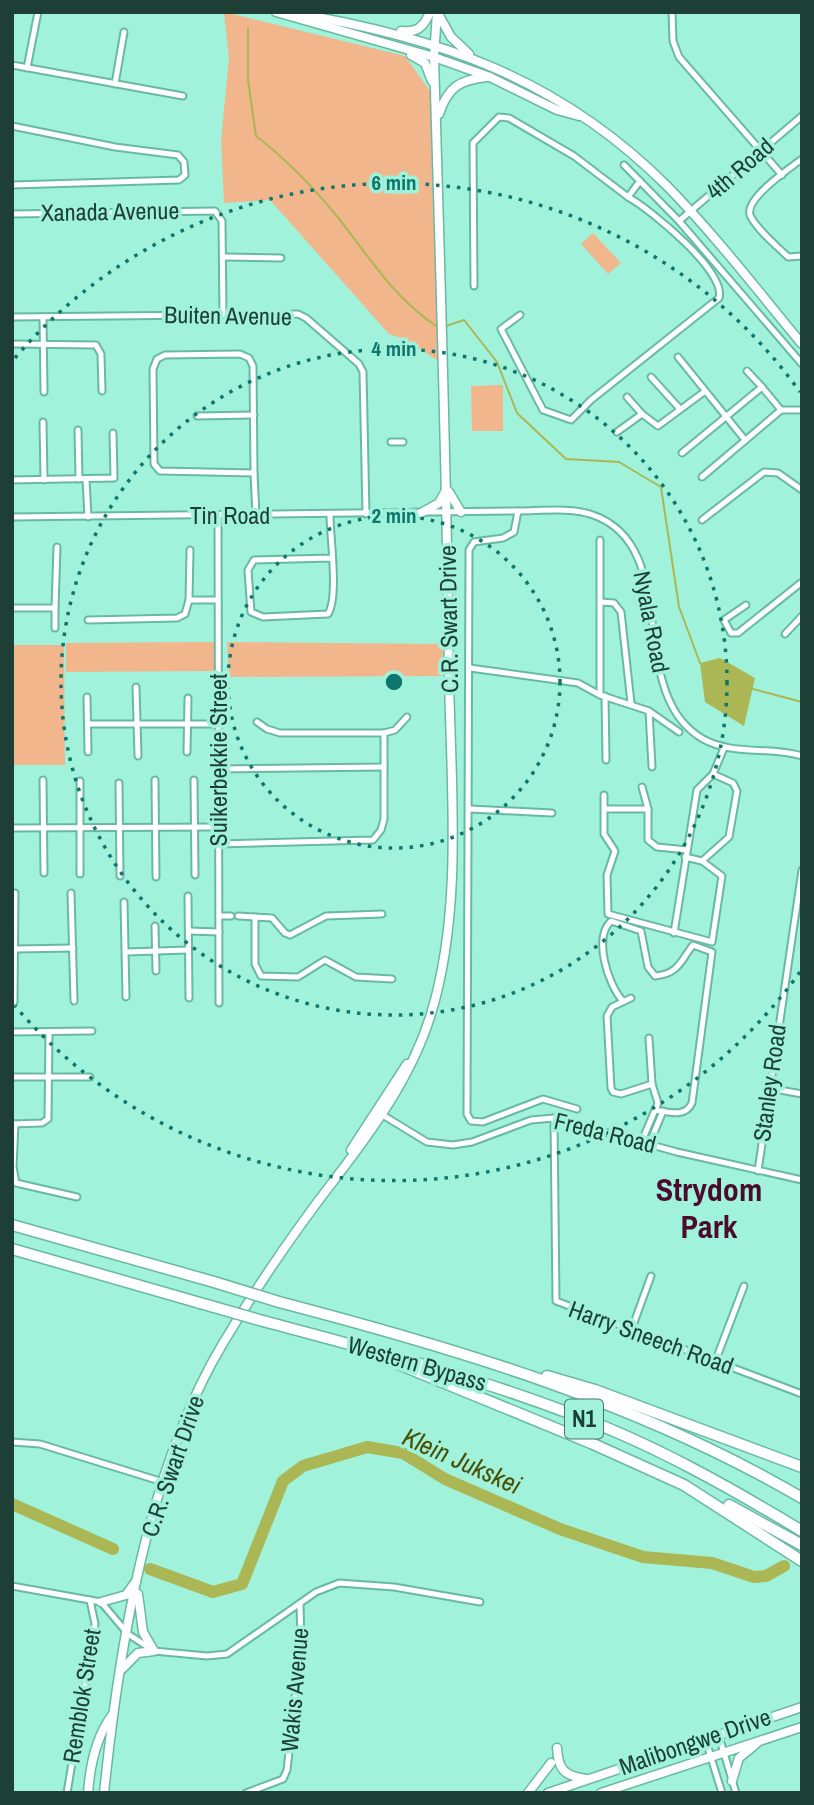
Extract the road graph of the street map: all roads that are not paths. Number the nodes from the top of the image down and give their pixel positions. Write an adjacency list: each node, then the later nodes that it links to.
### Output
1 (38, 12): 14 (street)
2 (276, 12): 9 (street)
3 (289, 12): 7 (street)
4 (430, 12): 7 (street)
5 (437, 12): 10 (street, C.R. Swart Drive); 12 (street)
6 (672, 12): 23 (street)
7 (391, 31): 10 (street)
8 (124, 32): 16 (street)
9 (391, 44): 11 (street); 17 (street)
10 (435, 45): 11 (street, C.R. Swart Drive); 12 (street)
11 (435, 57): 15 (street); 17 (street, C.R. Swart Drive)
12 (473, 58): 19 (street)
13 (12, 65): 14 (street)
14 (27, 68): 16 (street)
15 (490, 77): 19 (street); 21 (street)
16 (115, 84): 18 (street)
17 (436, 94): 21 (street, C.R. Swart Drive)
18 (183, 96)
19 (579, 116): 30 (street)
20 (802, 116): 23 (street, 4th Road)
21 (437, 119): 73 (street, C.R. Swart Drive)
22 (12, 126): 28 (street)
23 (761, 151): 26 (street); 30 (street, 4th Road)
24 (802, 159): 26 (street)
25 (624, 165): 27 (street)
26 (782, 174): 33 (street)
27 (640, 181): 29 (street); 32 (street)
28 (12, 185)
29 (628, 197): 36 (street); 38 (street)
30 (690, 212): 32 (street, 4th Road); 43 (street)
31 (12, 214): 34 (street, Xanada Avenue)
32 (679, 222): 45 (street)
33 (802, 256)
34 (223, 257): 35 (street); 37 (street)
35 (281, 258)
36 (474, 286)
37 (223, 314): 40 (street, Buiten Avenue); 79 (street, Buiten Avenue)
38 (520, 315)
39 (12, 317): 40 (street, Buiten Avenue)
40 (44, 317): 42 (street)
41 (12, 344): 42 (street)
42 (43, 344): 49 (street); 50 (street)
43 (802, 344)
44 (678, 357): 51 (street)
45 (802, 364)
46 (747, 370): 48 (street)
47 (652, 377): 53 (street)
48 (762, 387): 54 (street); 59 (street)
49 (102, 391)
50 (44, 392)
51 (704, 392): 53 (street); 59 (street)
52 (627, 397): 56 (street)
53 (680, 409): 56 (street)
54 (781, 410): 55 (street); 64 (street)
55 (802, 410)
56 (642, 414): 62 (street)
57 (254, 415): 58 (street); 68 (street); 68 (street)
58 (197, 416)
59 (725, 418): 64 (street); 67 (street)
60 (43, 422): 72 (street)
61 (78, 430): 70 (street)
62 (617, 432)
63 (113, 433): 70 (street)
64 (745, 440): 69 (street)
65 (391, 442): 66 (street)
66 (403, 442)
67 (682, 453)
68 (254, 473): 82 (street)
69 (702, 477)
70 (82, 479): 72 (street); 84 (street)
71 (12, 480): 72 (street)
72 (44, 480)
73 (447, 488): 76 (street, C.R. Swart Drive); 77 (street); 78 (street)
74 (802, 490): 85 (street)
75 (518, 511): 77 (street, Nyala Road); 101 (street); 116 (street, Nyala Road)
76 (447, 512): 77 (street, Nyala Road); 78 (street, Tin Road); 192 (street, C.R. Swart Drive)
77 (461, 512)
78 (421, 513): 79 (street, Tin Road)
79 (366, 514): 80 (street, Tin Road)
80 (330, 515): 82 (street, Tin Road); 89 (street)
81 (218, 516): 82 (street, Tin Road); 84 (street, Tin Road); 92 (street, Suikerbekkie Street)
82 (256, 516)
83 (12, 517): 84 (street, Tin Road)
84 (88, 517)
85 (702, 520)
86 (600, 540): 93 (street)
87 (57, 547): 96 (street)
88 (190, 551): 91 (street)
89 (331, 558): 89 (street)
90 (802, 582): 94 (street)
91 (189, 600): 92 (street); 98 (street)
92 (218, 600): 112 (street, Suikerbekkie Street)
93 (601, 602): 103 (street); 106 (street)
94 (746, 605)
95 (12, 608): 96 (street)
96 (55, 608): 99 (street)
97 (802, 616): 100 (street)
98 (88, 620)
99 (55, 628)
100 (785, 634)
101 (470, 668): 103 (street); 133 (street)
102 (136, 687): 111 (street)
103 (603, 695): 106 (street); 121 (street)
104 (88, 697): 110 (street)
105 (188, 698): 113 (street)
106 (631, 703): 107 (street)
107 (649, 711): 114 (street); 123 (street)
108 (407, 717): 115 (street)
109 (257, 722): 115 (street)
110 (89, 724): 111 (street); 117 (street)
111 (137, 724): 113 (street); 119 (street)
112 (219, 724): 113 (street); 124 (street, Suikerbekkie Street)
113 (188, 725): 118 (street)
114 (679, 732)
115 (384, 733): 122 (street)
116 (724, 748): 120 (street, Nyala Road); 125 (street)
117 (88, 752)
118 (187, 752)
119 (138, 756)
120 (802, 756)
121 (606, 760)
122 (384, 767): 124 (street); 144 (street)
123 (652, 767)
124 (219, 769): 142 (street, Suikerbekkie Street)
125 (713, 774): 145 (street); 146 (street)
126 (43, 780): 139 (street)
127 (155, 780): 138 (street)
128 (194, 780): 141 (street)
129 (80, 782): 140 (street)
130 (119, 783): 137 (street)
131 (642, 787): 135 (street)
132 (604, 795): 134 (street)
133 (470, 809): 136 (street); 189 (street)
134 (605, 809): 135 (street); 164 (street)
135 (648, 809): 145 (street)
136 (552, 813)
137 (119, 826): 138 (street); 140 (street); 150 (street)
138 (155, 826): 141 (street); 152 (street)
139 (44, 827): 140 (street); 143 (street); 148 (street)
140 (80, 827): 149 (street)
141 (195, 827): 142 (street); 151 (street)
142 (218, 827): 144 (street, Suikerbekkie Street)
143 (12, 828)
144 (218, 844): 158 (street, Suikerbekkie Street)
145 (686, 854): 146 (street); 164 (street)
146 (702, 861): 164 (street)
147 (802, 870): 187 (street, Stanley Road)
148 (44, 873)
149 (80, 874)
150 (120, 876)
151 (195, 876)
152 (156, 877)
153 (16, 893): 160 (street)
154 (71, 893): 165 (street)
155 (188, 895): 162 (street)
156 (124, 902): 169 (street)
157 (382, 915): 159 (street)
158 (219, 916): 159 (street); 163 (street, Suikerbekkie Street)
159 (255, 917): 171 (street)
160 (14, 925): 166 (street)
161 (155, 926): 168 (street)
162 (189, 931): 163 (street); 167 (street)
163 (219, 932): 178 (street, Suikerbekkie Street)
164 (674, 933)
165 (73, 948): 166 (street); 176 (street)
166 (16, 949): 177 (street)
167 (188, 950): 168 (street); 173 (street)
168 (155, 951): 169 (street); 170 (street)
169 (126, 952): 172 (street)
170 (156, 971)
171 (392, 979)
172 (126, 997)
173 (189, 998)
174 (631, 998): 175 (street)
175 (622, 1000): 186 (street); 191 (street)
176 (74, 1001)
177 (14, 1002)
178 (219, 1003)
179 (92, 1031): 181 (street)
180 (12, 1032): 181 (street)
181 (49, 1032): 184 (street)
182 (649, 1038): 186 (street)
183 (12, 1077): 184 (street)
184 (49, 1077): 185 (street); 194 (street)
185 (90, 1077)
186 (652, 1084): 190 (street)
187 (769, 1088): 188 (street); 197 (street, Stanley Road)
188 (802, 1094)
189 (577, 1109)
190 (655, 1110): 191 (street); 195 (street)
191 (663, 1111): 196 (street)
192 (379, 1113): 193 (street, Freda Road); 211 (street, C.R. Swart Drive)
193 (554, 1118): 195 (street, Freda Road); 204 (street, Harry Sneech Road)
194 (13, 1124): 199 (street)
195 (641, 1143): 196 (street, Freda Road)
196 (649, 1145): 197 (street, Freda Road)
197 (758, 1171): 198 (street, Freda Road)
198 (802, 1180)
199 (77, 1197)
200 (12, 1225): 205 (highway, Western Bypass / N1, bridge)
201 (12, 1249): 206 (highway, Western Bypass / N1, bridge)
202 (651, 1276): 204 (street)
203 (744, 1286): 207 (street)
204 (631, 1331): 207 (street, Harry Sneech Road)
205 (416, 1338): 210 (highway); 213 (highway, Western Bypass / N1)
206 (352, 1345): 212 (highway); 214 (highway, Western Bypass / N1)
207 (715, 1362): 208 (street, Harry Sneech Road)
208 (802, 1394)
209 (12, 1442): 211 (street)
210 (802, 1467)
211 (163, 1482): 217 (street, C.R. Swart Drive)
212 (684, 1485): 215 (highway); 216 (highway)
213 (802, 1498)
214 (802, 1531)
215 (802, 1545)
216 (802, 1561)
217 (138, 1581): 220 (street); 223 (street, C.R. Swart Drive); 224 (street)
218 (12, 1586): 219 (street)
219 (90, 1600): 220 (street); 238 (street, Remblok Street)
220 (102, 1602): 223 (street)
221 (480, 1602): 222 (street)
222 (300, 1604): 224 (street); 241 (street, Wakis Avenue)
223 (128, 1634): 224 (street); 225 (street, C.R. Swart Drive)
224 (153, 1651): 225 (street)
225 (122, 1669): 227 (street, C.R. Swart Drive)
226 (802, 1707): 229 (street, Malibongwe Drive)
227 (115, 1712): 239 (street, C.R. Swart Drive); 240 (street, C.R. Swart Drive)
228 (802, 1727): 231 (street, Malibongwe Drive)
229 (718, 1733): 230 (street, Malibongwe Drive); 233 (street)
230 (705, 1738): 234 (street); 236 (street, Malibongwe Drive)
231 (765, 1739): 233 (street, Malibongwe Drive); 237 (street)
232 (557, 1748): 236 (street)
233 (723, 1751): 234 (street, Malibongwe Drive); 237 (street)
234 (710, 1756): 244 (street, Malibongwe Drive); 245 (street)
235 (551, 1763): 242 (street)
236 (587, 1779): 243 (street, Malibongwe Drive)
237 (732, 1781): 246 (street)
238 (67, 1793)
239 (89, 1793)
240 (104, 1793)
241 (246, 1793)
242 (528, 1793)
243 (548, 1793)
244 (601, 1793)
245 (722, 1793)
246 (736, 1793)

